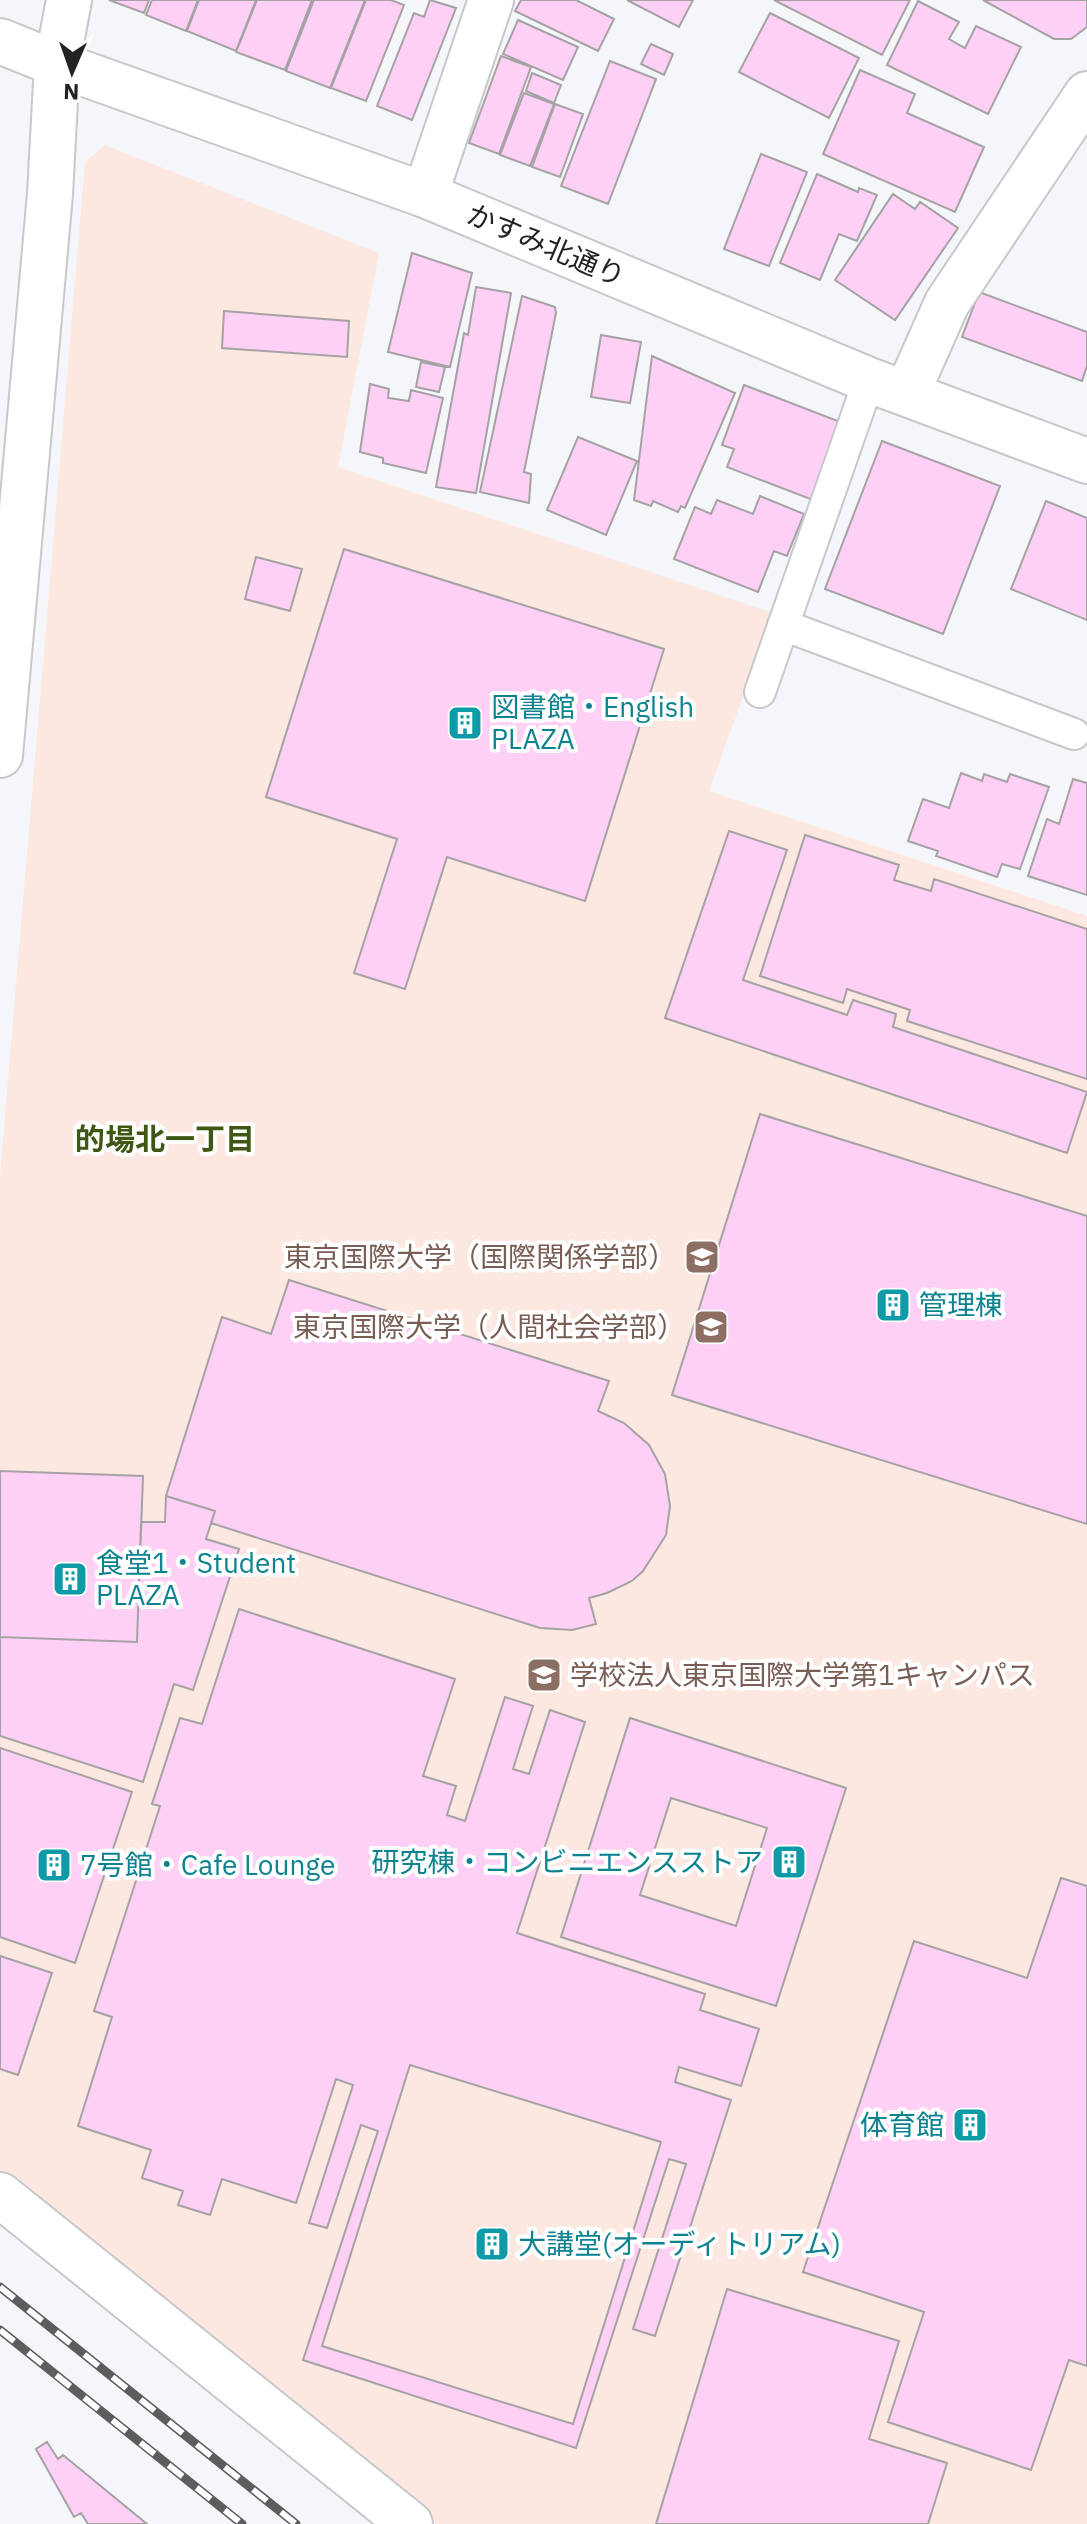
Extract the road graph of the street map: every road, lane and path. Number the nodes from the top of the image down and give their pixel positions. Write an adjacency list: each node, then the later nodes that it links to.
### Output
1 (69, 0): 4 (street)
2 (491, 0): 6 (street)
3 (0, 41): 4 (street, かすみ北通り)
4 (57, 64): 6 (street, かすみ北通り); 10 (street)
5 (1087, 94): 7 (street)
6 (425, 195): 7 (street, かすみ北通り)
7 (888, 386): 8 (street, かすみ北通り); 9 (lane)
8 (1087, 461)
9 (783, 625): 11 (lane); 12 (lane)
10 (3, 686): 13 (street)
11 (760, 692)
12 (1074, 734)
13 (0, 755)
14 (0, 2195): 15 (street)
15 (410, 2524)

